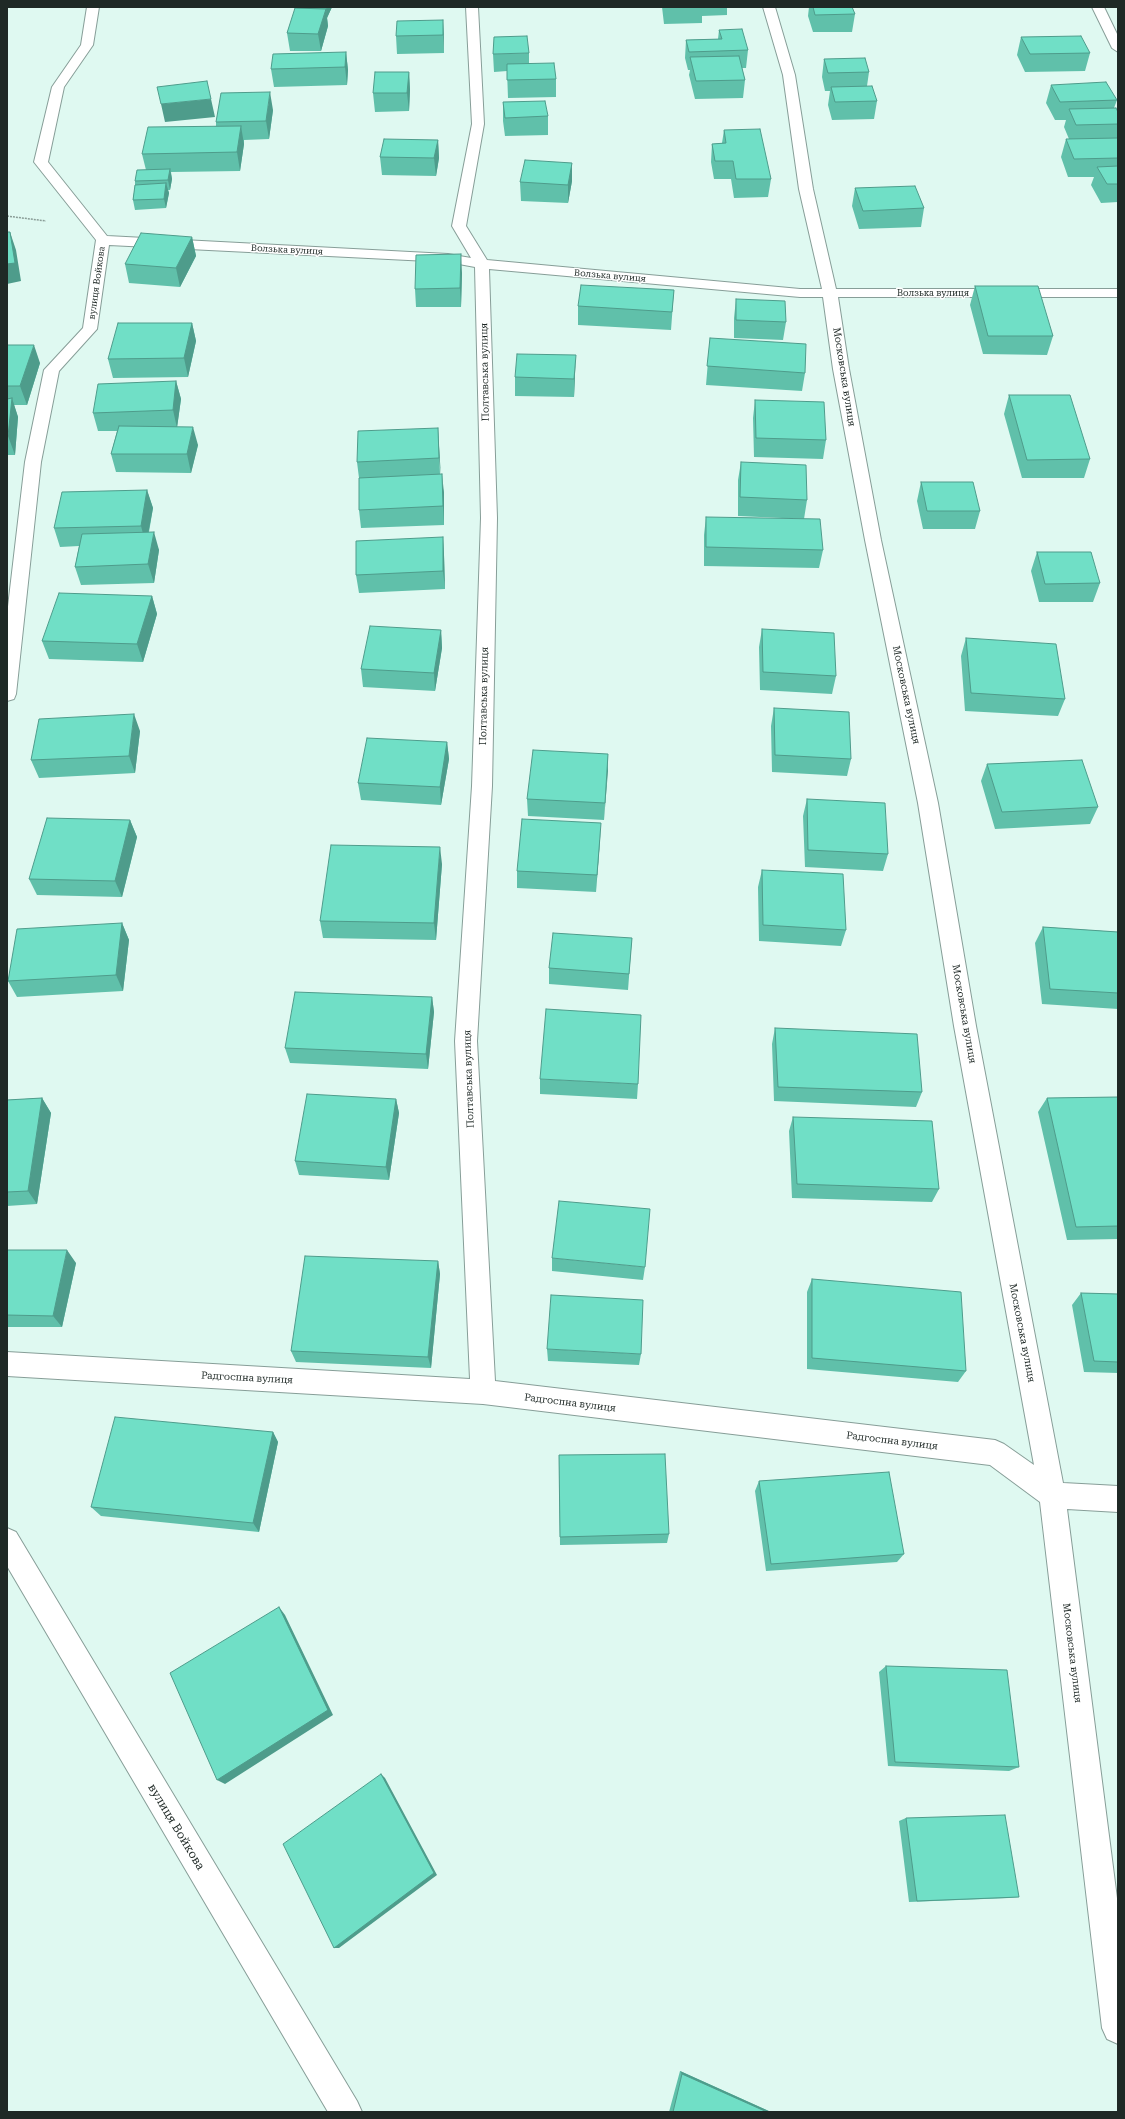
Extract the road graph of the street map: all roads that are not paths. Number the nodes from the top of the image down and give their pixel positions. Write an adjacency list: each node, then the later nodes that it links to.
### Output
1 (93, 7): 6 (street, вулиця Войкова)
2 (472, 7): 7 (street, Полтавська вулиця)
3 (770, 7): 8 (street, Московська вулиця)
4 (1098, 7): 5 (street)
5 (1118, 48)
6 (103, 240): 7 (street, Волзька вулиця); 10 (street, вулиця Войкова)
7 (482, 264): 8 (street, Волзька вулиця); 12 (street, Полтавська вулиця)
8 (830, 292): 9 (street, Волзька вулиця); 13 (street, Московська вулиця)
9 (1118, 293)
10 (7, 694)
11 (7, 1364): 12 (street, Радгоспна вулиця)
12 (483, 1392): 13 (street, Радгоспна вулиця)
13 (1052, 1495): 14 (street); 16 (street, Московська вулиця)
14 (1118, 1498)
15 (7, 1541): 17 (street, вулиця Войкова)
16 (1118, 2028)
17 (346, 2112)

